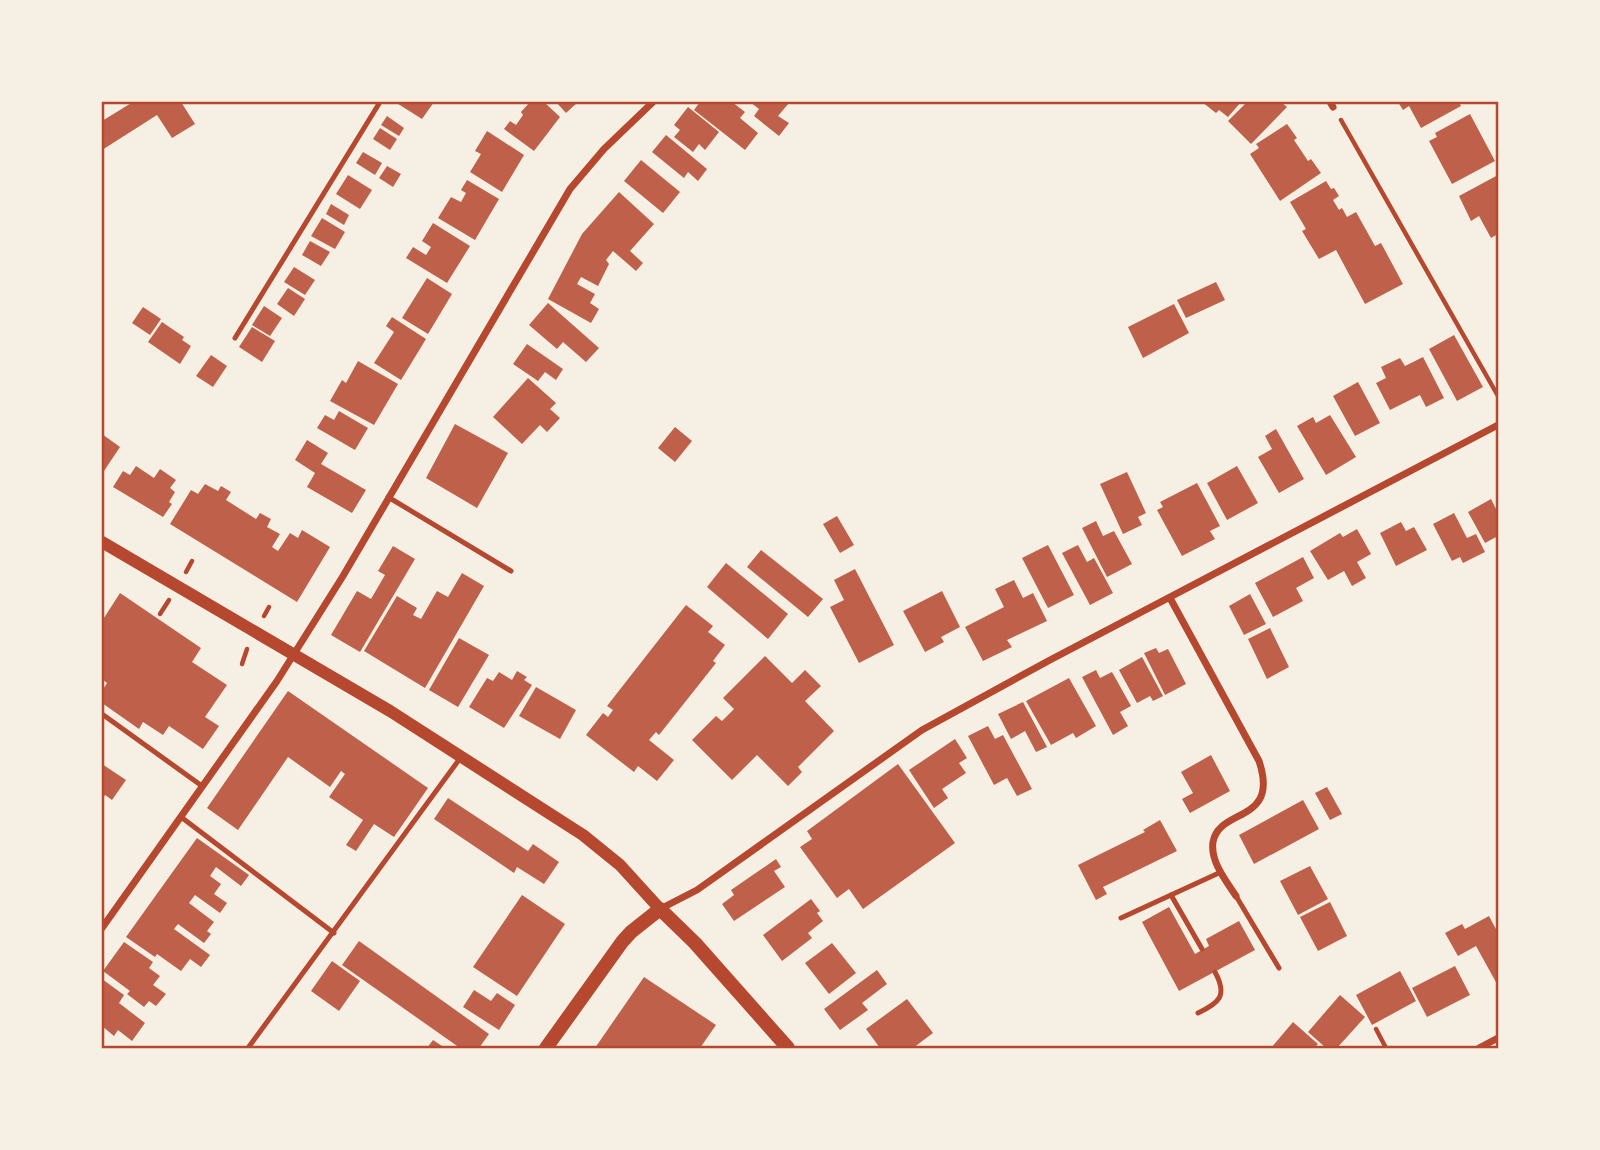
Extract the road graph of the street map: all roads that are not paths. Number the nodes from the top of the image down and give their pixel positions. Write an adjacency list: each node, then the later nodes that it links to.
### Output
1 (380, 102): 3 (lane)
2 (653, 102): 5 (street)
3 (235, 338)
4 (1499, 425): 8 (street)
5 (388, 497): 7 (lane); 9 (street)
6 (102, 542): 9 (street)
7 (511, 571)
8 (1170, 598): 14 (street); 17 (street)
9 (293, 655): 11 (street); 12 (street)
10 (102, 715): 12 (lane)
11 (462, 755): 17 (street); 20 (lane)
12 (202, 786): 13 (street)
13 (181, 817): 19 (street); 20 (lane)
14 (1221, 872): 15 (lane); 16 (street)
15 (1171, 895): 18 (lane); 21 (lane)
16 (1236, 896): 22 (lane)
17 (660, 909): 27 (main road); 28 (main road)
18 (1121, 918)
19 (102, 928)
20 (334, 933): 26 (lane)
21 (1202, 949)
22 (1279, 968)
23 (1215, 972): 24 (lane)
24 (1198, 1013)
25 (1499, 1038): 29 (street)
26 (248, 1048)
27 (545, 1048)
28 (789, 1048)
29 (1479, 1048)

